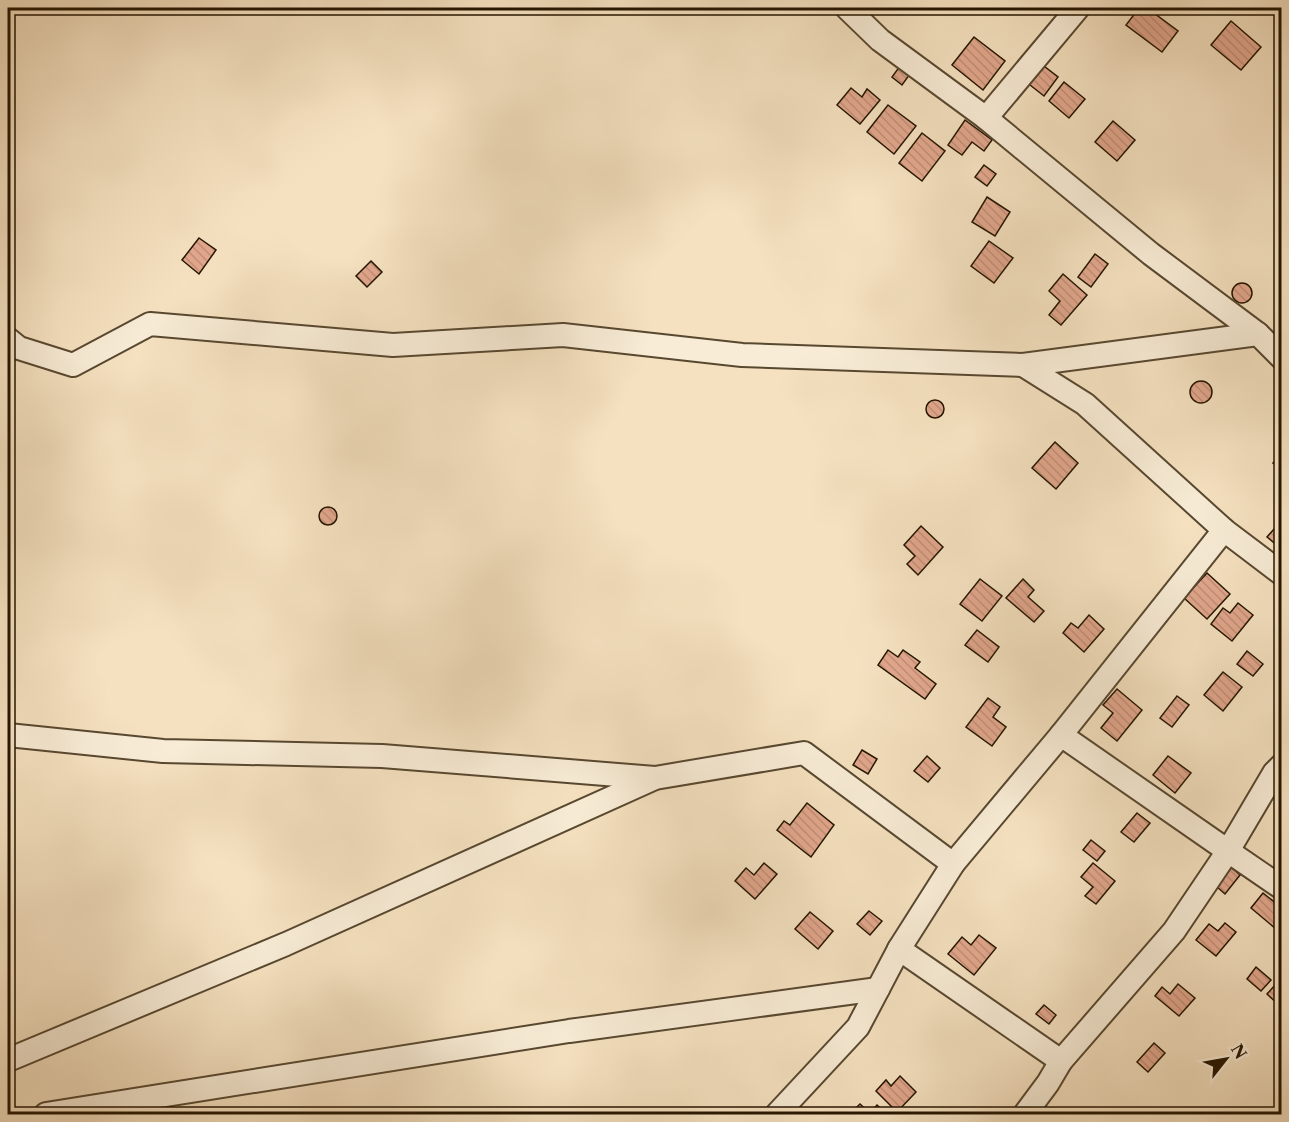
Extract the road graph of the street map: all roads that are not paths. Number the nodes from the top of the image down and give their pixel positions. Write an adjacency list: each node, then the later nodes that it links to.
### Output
1 (847, 8): 3 (street)
2 (1078, 8): 3 (street)
3 (986, 117): 4 (street)
4 (1258, 334): 6 (street); 7 (street)
5 (8, 339): 7 (street)
6 (1281, 358)
7 (1023, 365): 8 (street)
8 (1224, 530): 9 (street); 11 (street)
9 (1281, 574)
10 (8, 735): 13 (street)
11 (1061, 735): 14 (street); 15 (street)
12 (1281, 765): 14 (street)
13 (655, 778): 15 (street); 19 (street)
14 (1228, 851): 16 (street); 20 (street)
15 (953, 864): 17 (street)
16 (1281, 888)
17 (899, 949): 18 (street); 20 (street)
18 (878, 988): 21 (street); 22 (street)
19 (8, 1060)
20 (1061, 1061): 23 (street)
21 (46, 1114)
22 (777, 1114)
23 (1025, 1114)

